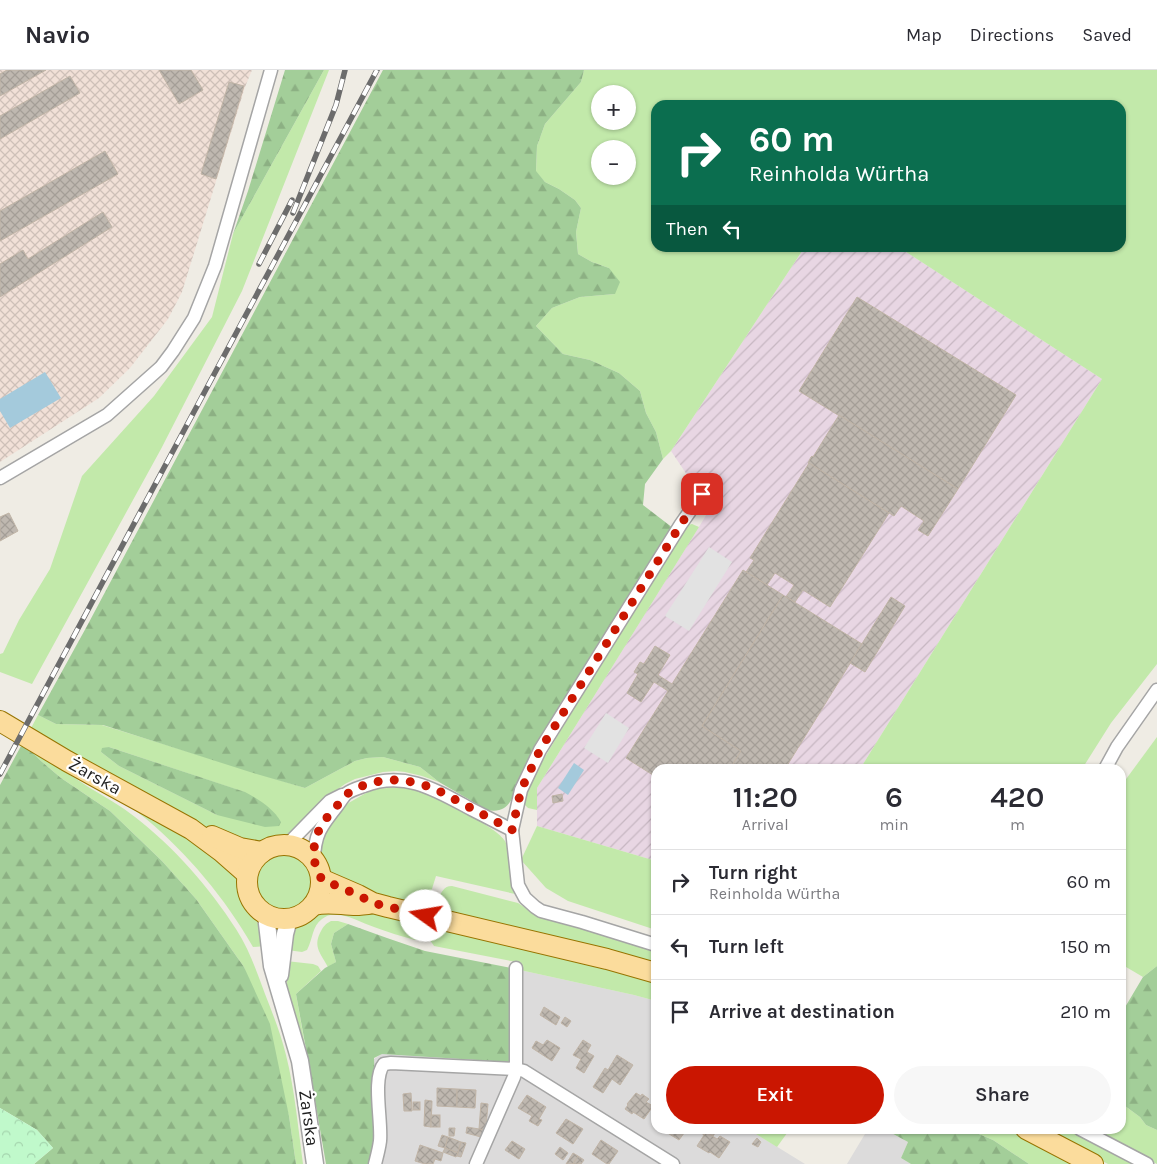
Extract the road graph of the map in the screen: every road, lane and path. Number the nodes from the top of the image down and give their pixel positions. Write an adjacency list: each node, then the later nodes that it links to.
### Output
1 (270, 70): 2 (street)
2 (0, 478)
3 (702, 494): 9 (street)
4 (1157, 690): 6 (street)
5 (0, 721): 8 (main road, Żarska)
6 (1108, 764)
7 (347, 794): 9 (street); 10 (street); 12 (street)
8 (191, 830): 11 (main road, Żarska); 13 (main road, Żarska)
9 (512, 830): 18 (street)
10 (287, 845): 11 (main road); 12 (main road)
11 (262, 852): 13 (main road)
12 (318, 870): 14 (main road); 15 (main road)
13 (247, 874): 16 (main road)
14 (373, 903): 15 (main road); 20 (main road)
15 (314, 905): 17 (main road)
16 (266, 915): 17 (main road); 21 (street, Żarska)
17 (289, 919): 21 (street, Żarska)
18 (651, 943)
19 (516, 968): 22 (street)
20 (651, 972)
21 (278, 985): 25 (street, Żarska)
22 (516, 1068): 26 (street); 27 (street); 28 (street)
23 (1036, 1134): 29 (main road)
24 (1090, 1134): 30 (street)
25 (315, 1164)
26 (375, 1164)
27 (476, 1164)
28 (673, 1164)
29 (1093, 1164)
30 (1147, 1164)

